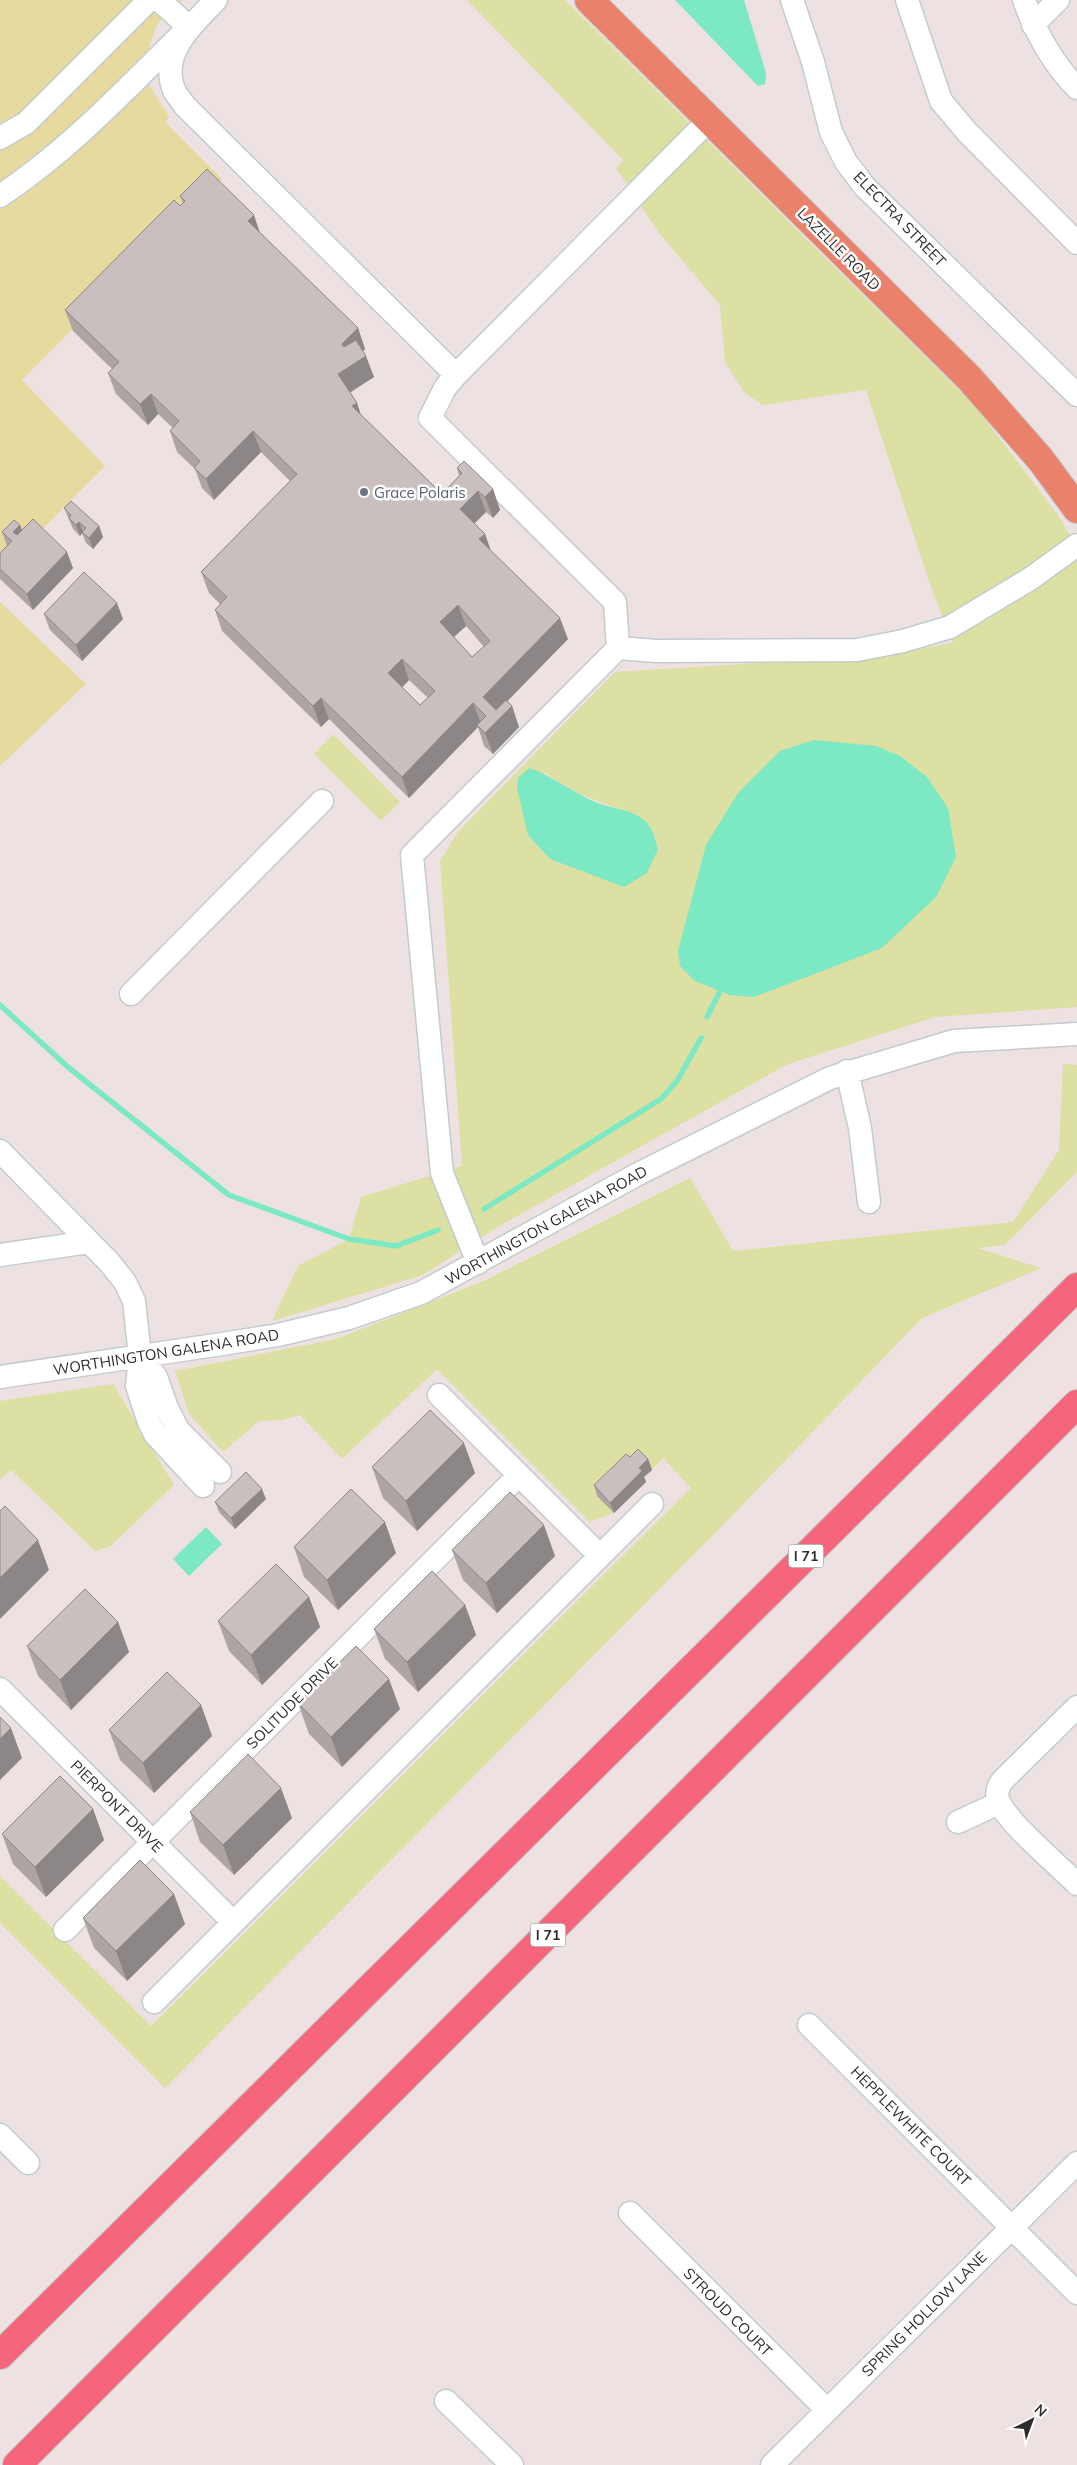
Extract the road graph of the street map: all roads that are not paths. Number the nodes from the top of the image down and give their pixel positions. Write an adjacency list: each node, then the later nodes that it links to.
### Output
1 (148, 0): 13 (street)
2 (159, 0): 10 (street)
3 (216, 0): 10 (street)
4 (590, 0): 12 (main road, LAZELLE ROAD)
5 (792, 0): 17 (street, ELECTRA STREET)
6 (907, 0): 15 (street)
7 (1024, 0): 9 (street)
8 (1058, 0): 9 (street)
9 (1033, 25): 11 (street)
10 (189, 27): 14 (street); 16 (street)
11 (1077, 88)
12 (710, 120): 16 (street); 18 (main road, LAZELLE ROAD)
13 (0, 138)
14 (0, 196)
15 (1077, 243)
16 (456, 375): 20 (street)
17 (1077, 395)
18 (1077, 509)
19 (1077, 545): 20 (street)
20 (618, 648): 29 (street)
21 (322, 801): 22 (street)
22 (131, 994)
23 (1077, 1034): 24 (street, WORTHINGTON GALENA ROAD)
24 (847, 1071): 26 (street); 29 (street, WORTHINGTON GALENA ROAD)
25 (0, 1151): 27 (street)
26 (869, 1202)
27 (89, 1242): 28 (street); 31 (street)
28 (0, 1255)
29 (478, 1263): 31 (street, WORTHINGTON GALENA ROAD)
30 (1077, 1287): 56 (highway, I 71)
31 (140, 1356): 32 (street, WORTHINGTON GALENA ROAD); 35 (street); 37 (street)
32 (0, 1377)
33 (440, 1395): 36 (street)
34 (1077, 1404): 59 (highway, I 71)
35 (220, 1472)
36 (520, 1475): 39 (street); 44 (street, SOLITUDE DRIVE)
37 (203, 1486)
38 (652, 1504): 39 (street)
39 (600, 1556): 46 (street)
40 (0, 1689): 44 (street, PIERPONT DRIVE)
41 (1077, 1707): 42 (street)
42 (999, 1803): 43 (street); 45 (street)
43 (958, 1822)
44 (153, 1842): 46 (street, PIERPONT DRIVE); 47 (street, SOLITUDE DRIVE)
45 (1077, 1884)
46 (233, 1922): 48 (street)
47 (65, 1930)
48 (154, 2002)
49 (809, 2026): 54 (street, HEPPLEWHITE COURT)
50 (0, 2135): 51 (street)
51 (28, 2163)
52 (1077, 2163): 54 (street, SPRING HOLLOW LANE)
53 (630, 2213): 58 (street, STROUD COURT)
54 (1012, 2227): 55 (street, HEPPLEWHITE COURT); 58 (street, SPRING HOLLOW LANE)
55 (1077, 2293)
56 (0, 2355)
57 (446, 2400): 60 (street)
58 (827, 2410): 61 (street, SPRING HOLLOW LANE)
59 (17, 2465)
60 (512, 2465)
61 (772, 2465)

